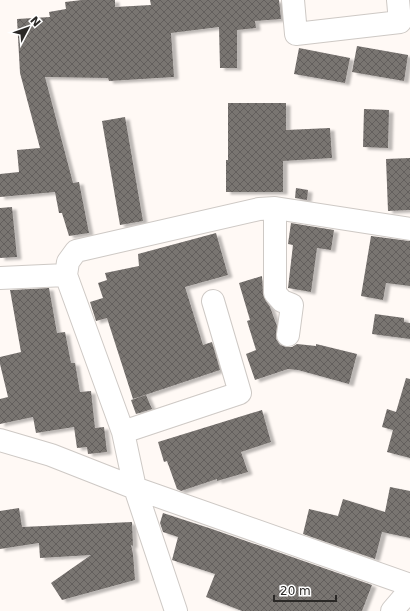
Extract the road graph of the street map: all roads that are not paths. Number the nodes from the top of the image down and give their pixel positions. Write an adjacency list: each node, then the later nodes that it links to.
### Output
1 (293, 0): 2 (street)
2 (398, 0)
3 (275, 208): 4 (street); 5 (street); 8 (street)
4 (410, 229)
5 (66, 275): 6 (street); 9 (street)
6 (0, 278)
7 (213, 301): 9 (street)
8 (288, 336)
9 (123, 432): 11 (street)
10 (0, 440): 11 (street)
11 (135, 488): 12 (street); 14 (street)
12 (410, 585)
13 (410, 590): 15 (street)
14 (176, 611)
15 (392, 611)

